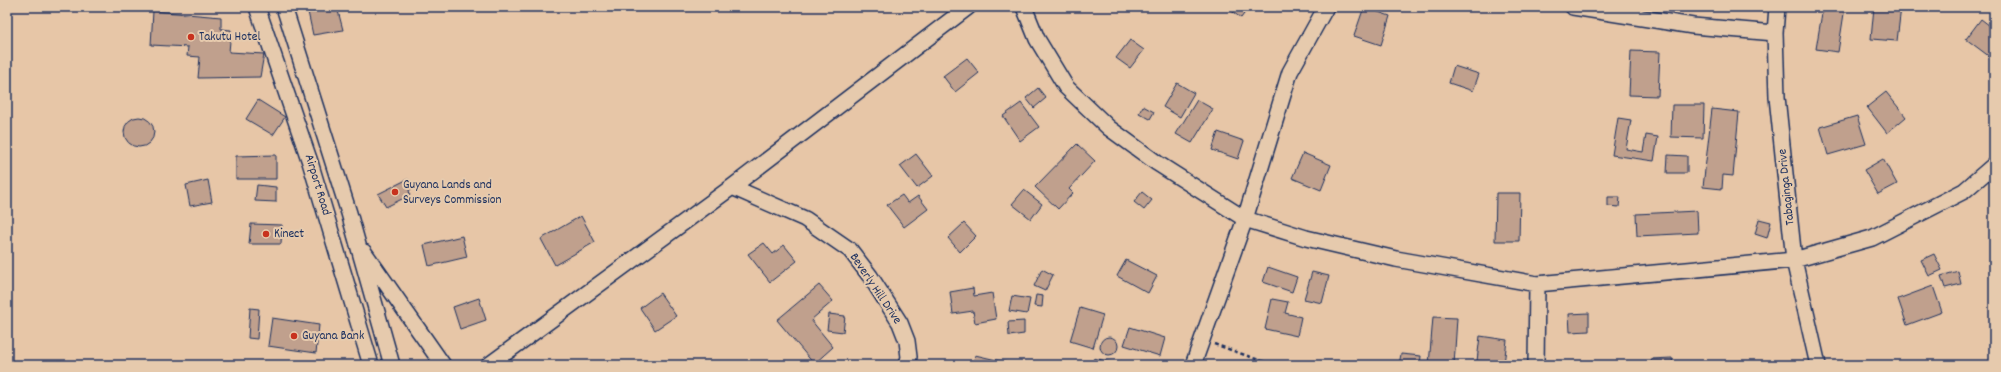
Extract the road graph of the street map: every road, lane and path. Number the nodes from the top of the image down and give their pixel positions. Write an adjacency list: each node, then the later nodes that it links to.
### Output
1 (257, 7): 10 (street, Airport Road)
2 (284, 7): 9 (street, Airport Road)
3 (968, 7): 12 (street)
4 (1024, 7): 13 (street)
5 (1326, 7): 13 (street)
6 (1573, 7): 8 (street)
7 (1777, 7): 8 (street, Tabaginga Drive)
8 (1775, 33): 15 (street, Tabaginga Drive)
9 (331, 155): 10 (street); 14 (street, Airport Road)
10 (310, 162): 18 (street, Airport Road)
11 (1994, 165): 15 (street)
12 (732, 187): 21 (street); 22 (street, Beverly Hill Drive)
13 (1245, 219): 16 (street); 17 (street)
14 (356, 239): 19 (street, Airport Road); 20 (street)
15 (1794, 260): 16 (street); 26 (street, Tabaginga Drive)
16 (1537, 284): 25 (street)
17 (1202, 340): 23 (street); 24 (path)
18 (371, 365)
19 (392, 365)
20 (443, 365)
21 (489, 365)
22 (908, 365)
23 (1194, 365)
24 (1273, 365)
25 (1536, 365)
26 (1818, 365)

